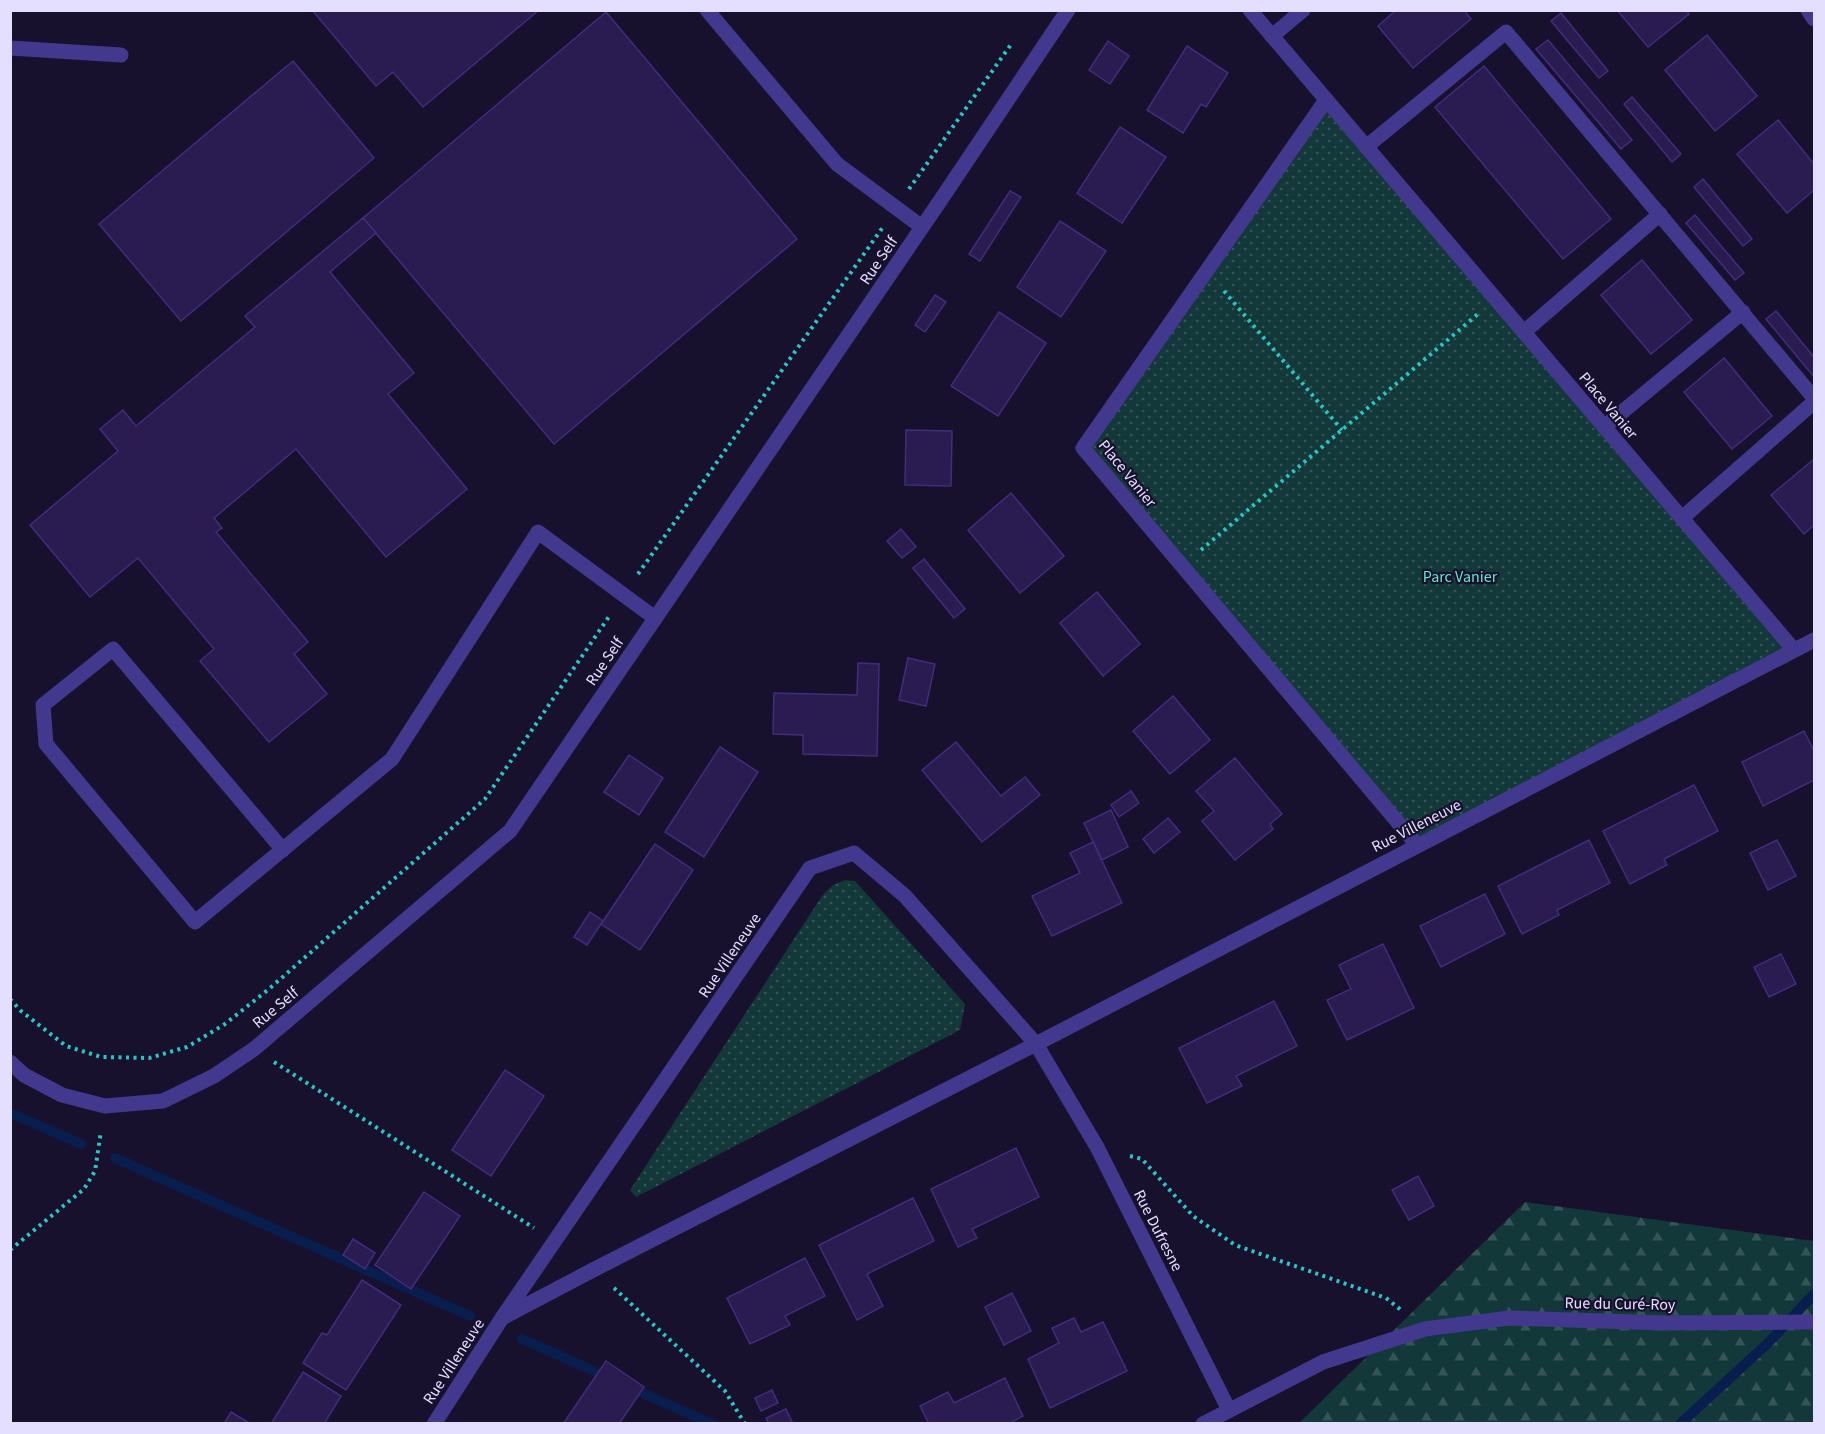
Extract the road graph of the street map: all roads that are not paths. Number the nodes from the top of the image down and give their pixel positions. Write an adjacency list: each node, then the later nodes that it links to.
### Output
1 (707, 10): 13 (street)
2 (1068, 10): 13 (street, Rue Self)
3 (1250, 10): 7 (street, Place Vanier)
4 (1303, 10): 7 (street)
5 (1808, 10): 6 (street)
6 (1815, 19)
7 (1272, 36): 10 (street, Place Vanier)
8 (10, 48): 9 (street)
9 (121, 55)
10 (1326, 100): 11 (street, Place Vanier); 22 (street, Place Vanier)
11 (1366, 147): 12 (street); 15 (street, Place Vanier)
12 (1660, 214): 14 (street); 15 (street)
13 (922, 227): 19 (street, Rue Self)
14 (1743, 312): 16 (street); 17 (street)
15 (1524, 333): 17 (street, Place Vanier)
16 (1815, 400): 18 (street)
17 (1604, 427): 18 (street, Place Vanier)
18 (1682, 518): 21 (street, Place Vanier)
19 (655, 618): 23 (street); 25 (street, Rue Self)
20 (1815, 640): 21 (street, Rue Villeneuve)
21 (1794, 650): 22 (street, Rue Villeneuve)
22 (1417, 845): 24 (street, Rue Villeneuve)
23 (283, 850): 23 (street)
24 (1036, 1044): 26 (street, Rue Villeneuve); 26 (street, Rue Villeneuve); 28 (street, Rue Dufresne)
25 (10, 1062)
26 (502, 1318): 29 (street, Rue Villeneuve)
27 (1815, 1322): 28 (street, Rue du Curé-Roy)
28 (1229, 1410): 30 (street)
29 (434, 1424)
30 (1203, 1424)

